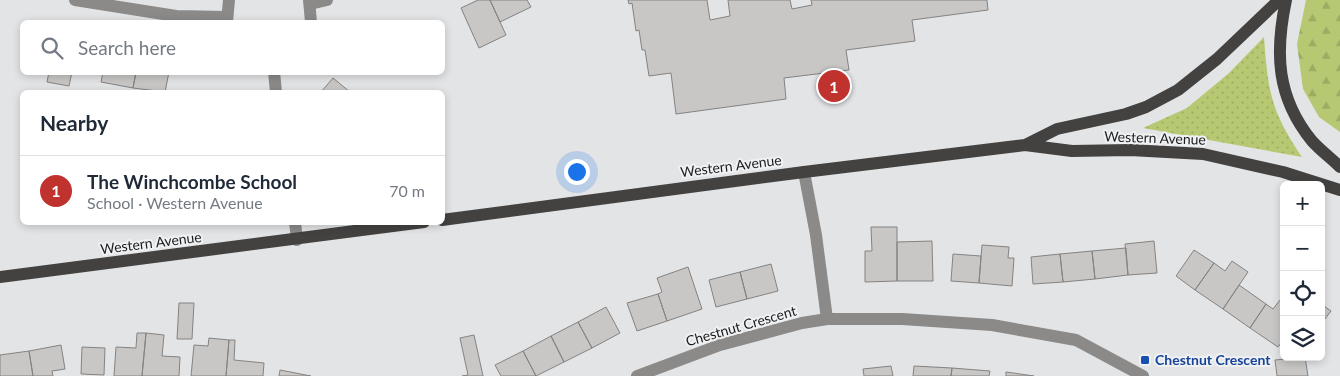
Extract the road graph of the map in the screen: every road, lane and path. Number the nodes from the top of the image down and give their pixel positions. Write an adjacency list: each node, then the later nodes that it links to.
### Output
1 (74, 0): 7 (street)
2 (229, 0): 7 (street)
3 (327, 0): 6 (street)
4 (1279, 0): 11 (main road, Western Avenue)
5 (1286, 0): 12 (main road)
6 (310, 2): 8 (street)
7 (227, 20)
8 (310, 20)
9 (274, 75): 10 (street)
10 (276, 90)
11 (1025, 145): 13 (main road, Western Avenue); 14 (main road, Western Avenue)
12 (1340, 167)
13 (804, 172): 15 (main road, Western Avenue); 20 (street)
14 (1340, 190)
15 (445, 220)
16 (295, 225): 18 (street)
17 (403, 225): 18 (main road, Western Avenue)
18 (297, 240): 19 (main road, Western Avenue)
19 (0, 277)
20 (827, 319): 21 (street, Chestnut Crescent); 22 (street, Chestnut Crescent)
21 (637, 376)
22 (1143, 376)

